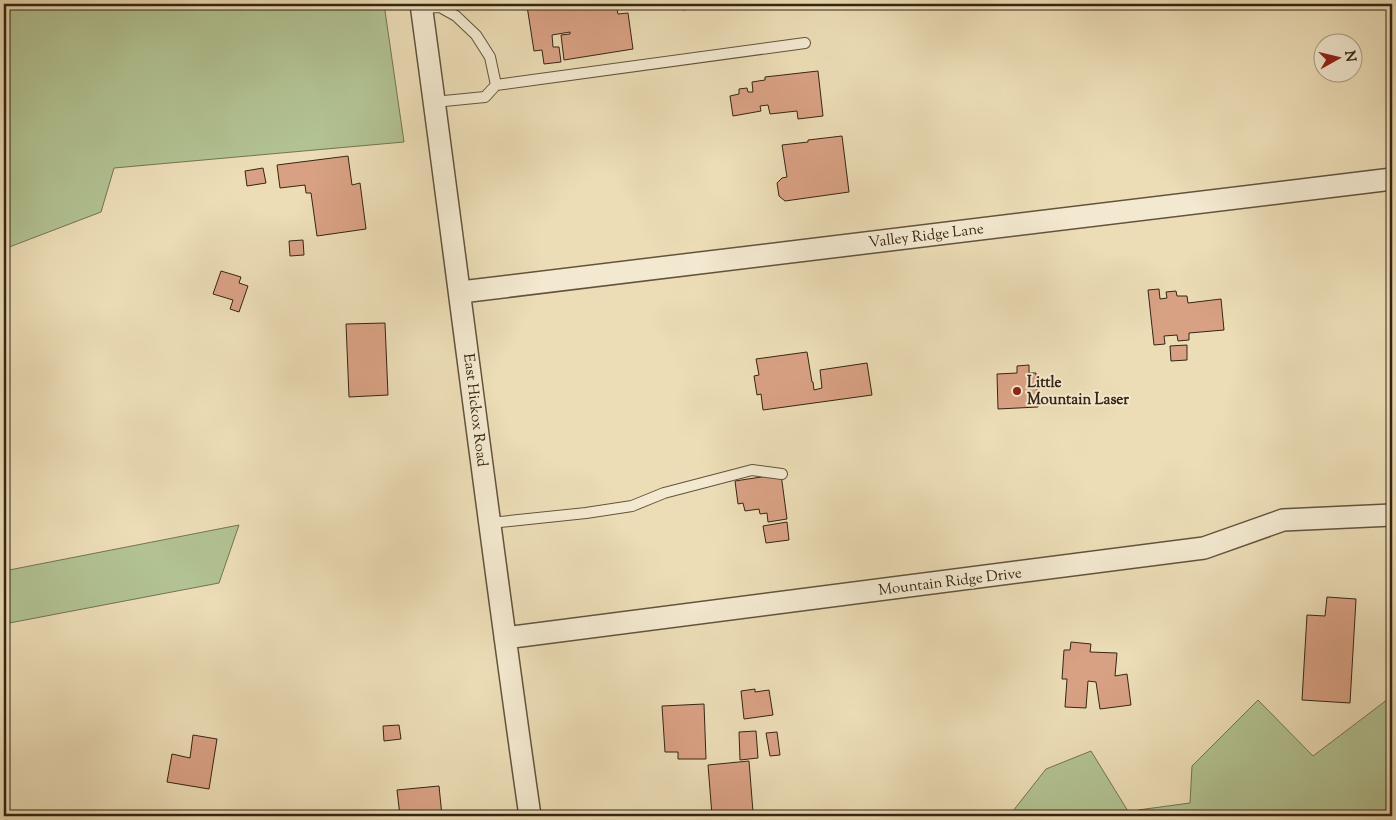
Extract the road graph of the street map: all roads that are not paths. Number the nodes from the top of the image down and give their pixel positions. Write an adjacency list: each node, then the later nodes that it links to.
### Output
1 (421, 6): 3 (lane); 4 (street, East Hickox Road)
2 (805, 43): 3 (lane)
3 (496, 85): 4 (lane)
4 (434, 102): 6 (street, East Hickox Road)
5 (1392, 179): 6 (street, Valley Ridge Lane)
6 (461, 292): 9 (street, East Hickox Road)
7 (782, 474): 9 (lane)
8 (1392, 515): 10 (street, Mountain Ridge Drive)
9 (490, 523): 10 (street, East Hickox Road)
10 (505, 638): 11 (street, East Hickox Road)
11 (530, 816)

